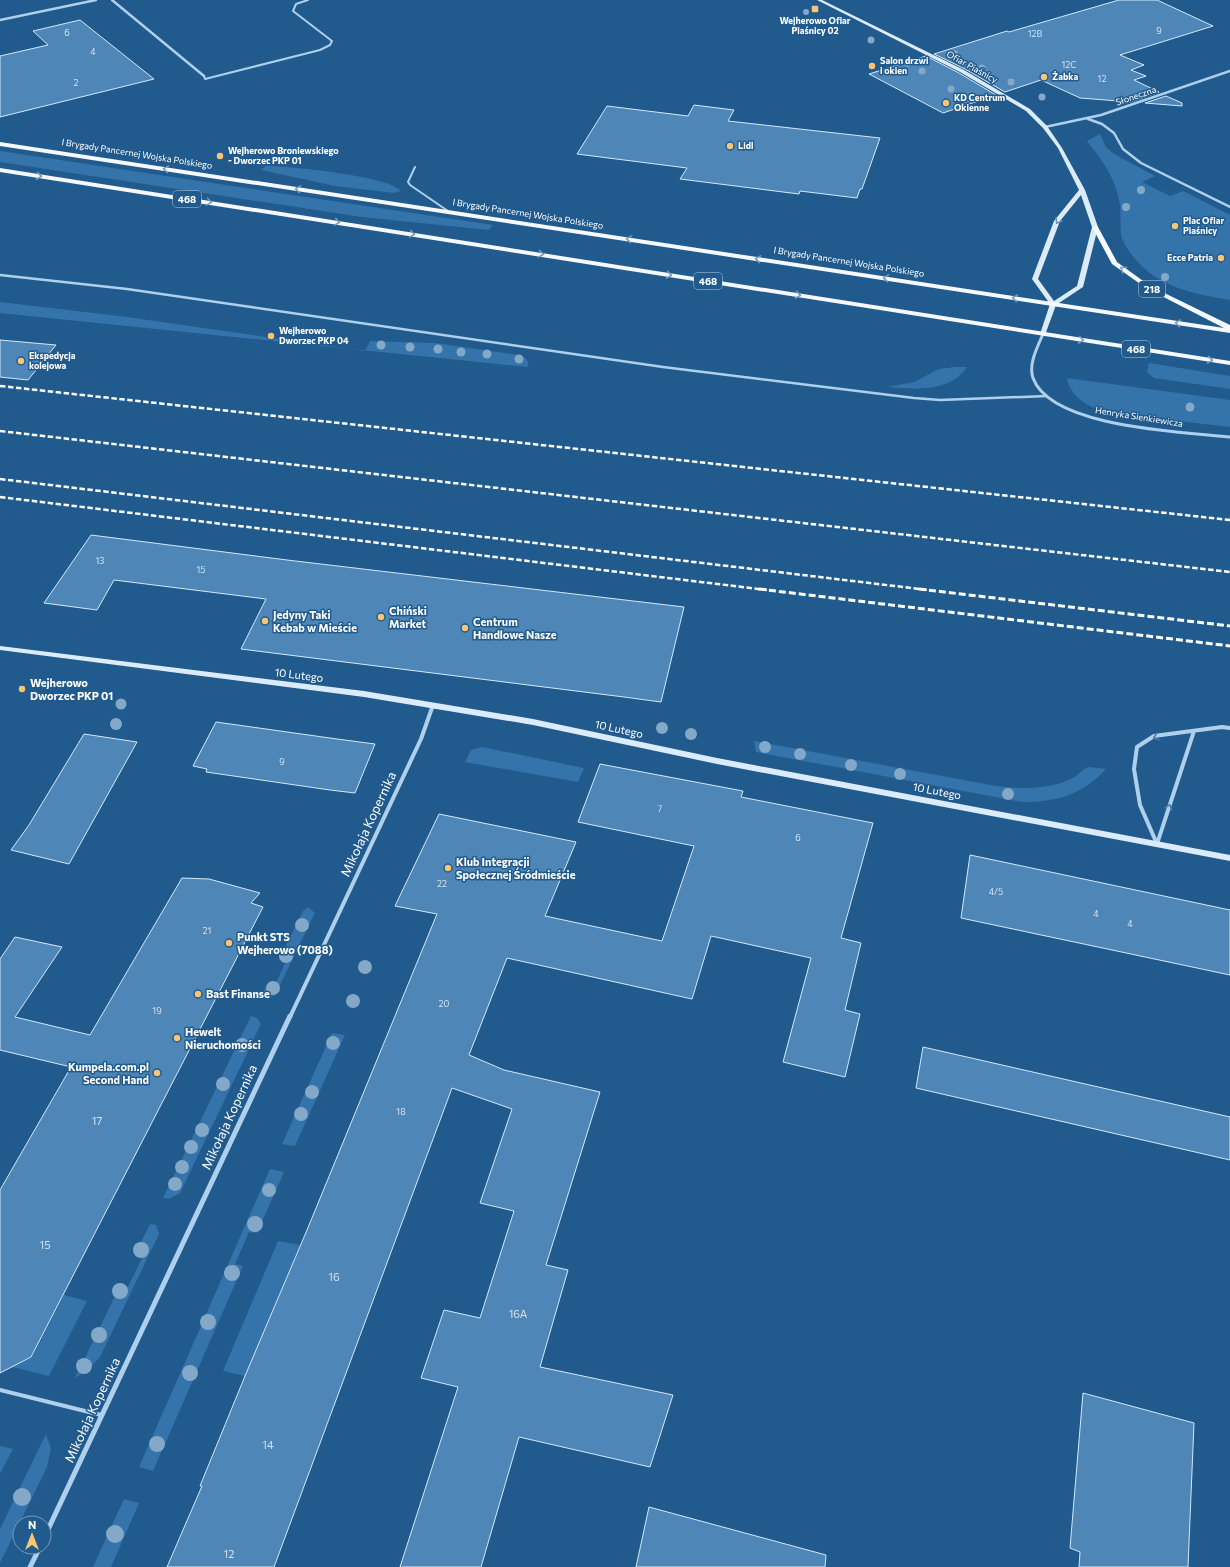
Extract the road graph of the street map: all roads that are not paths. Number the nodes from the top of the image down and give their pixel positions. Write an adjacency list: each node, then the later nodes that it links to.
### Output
1 (96, 0): 5 (street)
2 (112, 0): 7 (street)
3 (308, 0): 7 (lane)
4 (819, 0): 9 (street, Ofiar Piaśnicy / 218)
5 (0, 20)
6 (1230, 71): 8 (street, Słoneczna)
7 (204, 76)
8 (1088, 119): 9 (street, Słoneczna); 14 (street)
9 (1045, 127): 13 (street, Ofiar Piaśnicy / 218)
10 (0, 144): 15 (main road, I Brygady Pancernej Wojska Polskiego, one-way to 10)
11 (415, 167): 15 (lane)
12 (0, 170): 21 (main road, 468, one-way to 21)
13 (1082, 190): 16 (street, Ofiar Piaśnicy / 218); 18 (street, one-way to 18)
14 (1230, 207)
15 (448, 211): 18 (main road, I Brygady Pancernej Wojska Polskiego, one-way to 15)
16 (1095, 227): 18 (street); 19 (main road, 218, one-way to 16)
17 (0, 275): 23 (lane)
18 (1054, 304): 20 (main road, I Brygady Pancernej Wojska Polskiego, one-way to 18); 21 (street)
19 (1230, 328)
20 (1230, 331)
21 (1043, 334): 22 (main road, 468, one-way to 22); 23 (street, Henryka Sienkiewicza)
22 (1230, 363)
23 (1046, 396): 24 (street, Henryka Sienkiewicza)
24 (1230, 437)
25 (0, 648): 26 (street, 10 Lutego)
26 (433, 705): 29 (street, 10 Lutego); 32 (street, Mikołaja Kopernika)
27 (1230, 728): 28 (street)
28 (1194, 731): 29 (street, one-way to 28); 29 (street, one-way to 29)
29 (1156, 844): 30 (street, 10 Lutego)
30 (1230, 858)
31 (0, 1390): 32 (lane)
32 (101, 1415): 33 (street, Mikołaja Kopernika)
33 (52, 1521)
34 (36, 1555): 35 (street)
35 (30, 1567)

